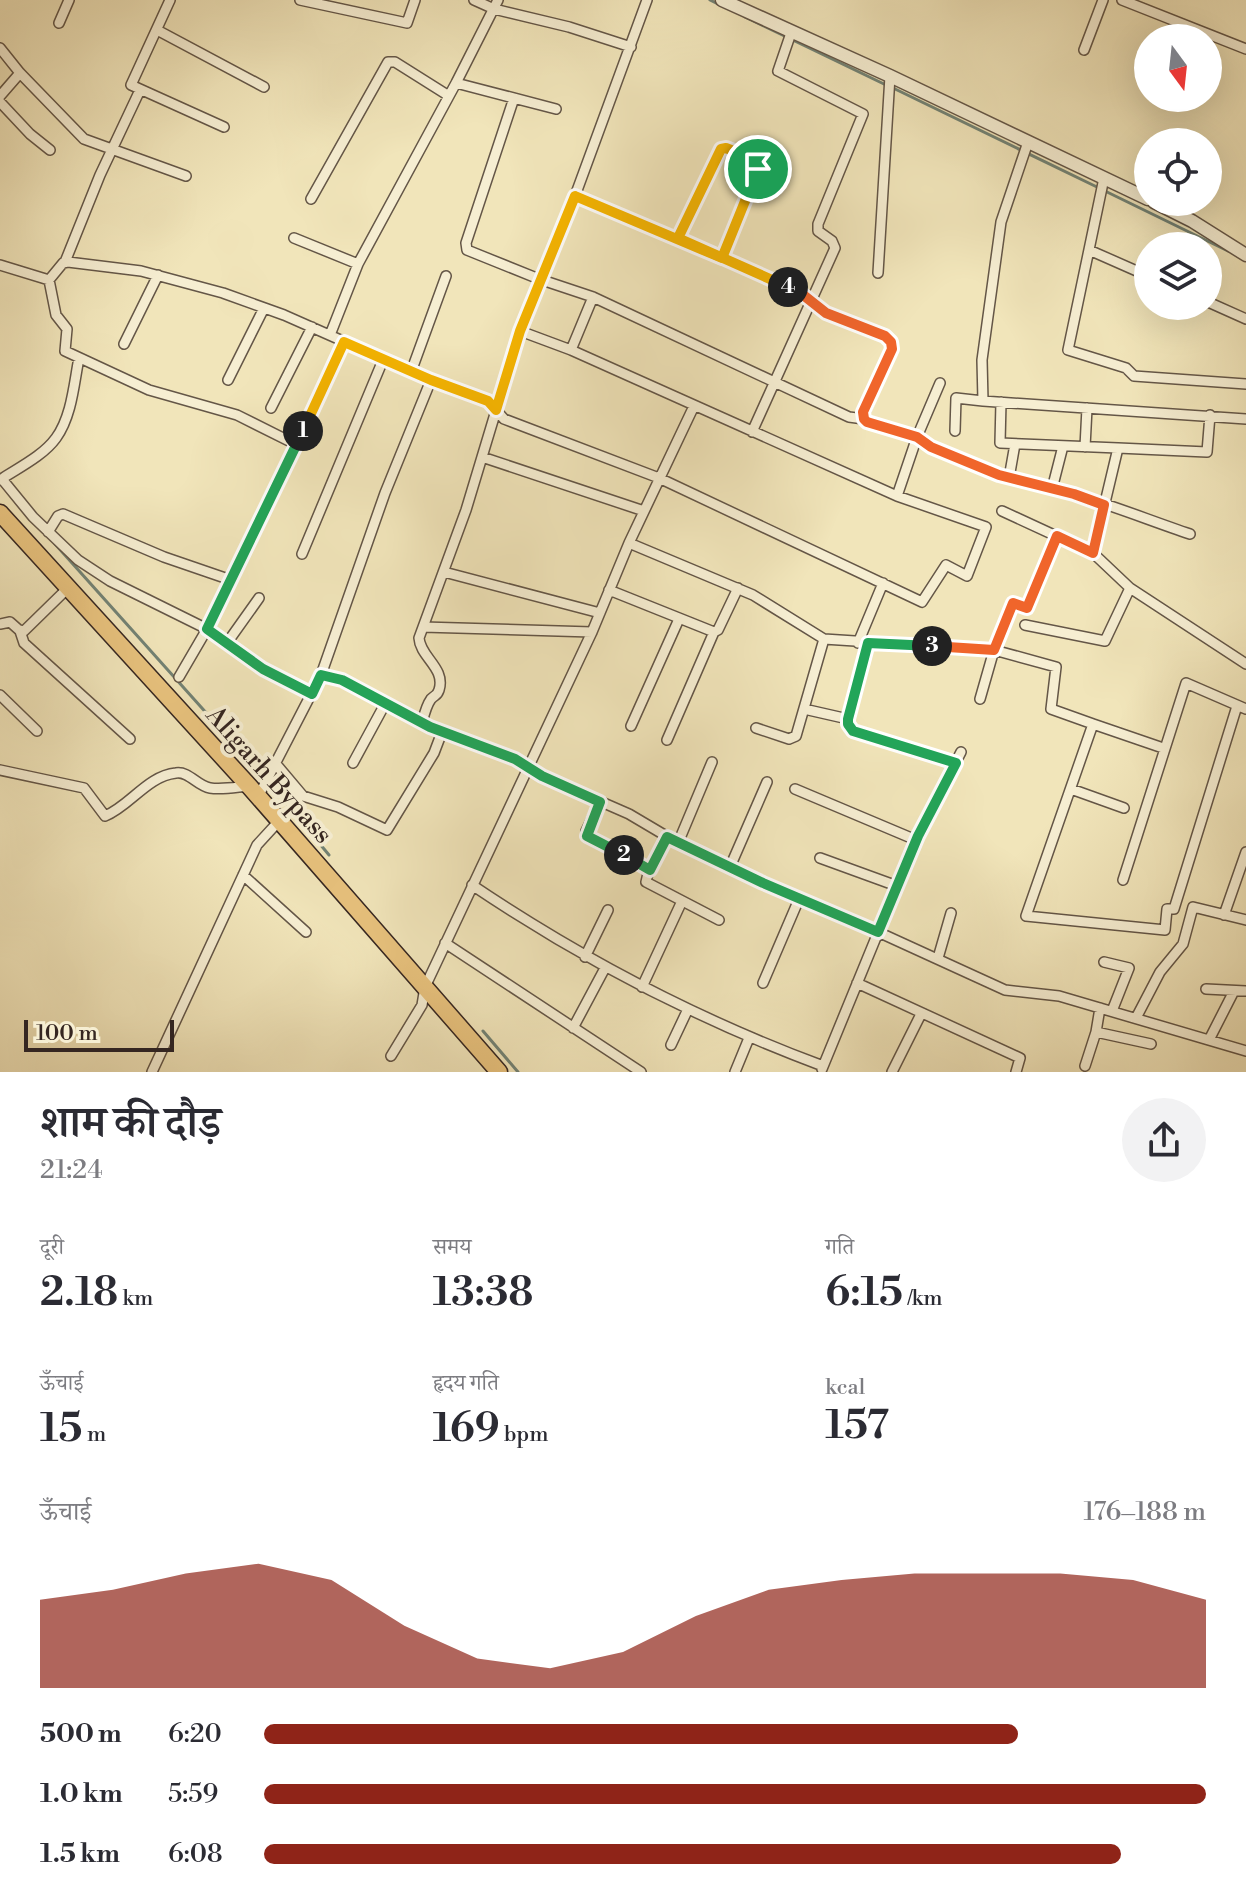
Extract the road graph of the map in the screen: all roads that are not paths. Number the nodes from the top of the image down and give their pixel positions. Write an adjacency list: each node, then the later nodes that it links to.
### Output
1 (69, 0): 12 (street)
2 (170, 0): 13 (street)
3 (300, 0): 10 (street)
4 (415, 0): 10 (street)
5 (474, 0): 11 (street)
6 (647, 0): 15 (street)
7 (722, 0): 14 (street)
8 (1103, 0): 18 (street)
9 (1122, 0): 17 (street)
10 (321, 2)
11 (496, 4): 15 (street); 21 (street)
12 (59, 23)
13 (157, 30): 22 (street); 23 (street)
14 (791, 33): 20 (street); 54 (street)
15 (631, 47): 36 (street)
16 (0, 48): 19 (street)
17 (1246, 49)
18 (1084, 50)
19 (20, 73): 24 (street); 32 (street)
20 (890, 76): 30 (street); 48 (street)
21 (456, 83): 25 (street); 26 (street)
22 (264, 87)
23 (140, 90): 29 (street); 32 (street)
24 (0, 96)
25 (449, 96): 37 (street); 45 (street)
26 (514, 98): 28 (street); 51 (street)
27 (0, 102): 31 (street)
28 (556, 109)
29 (224, 127)
30 (1028, 142): 34 (street); 72 (street)
31 (50, 150)
32 (113, 150): 33 (street); 44 (street)
33 (186, 176)
34 (1104, 178): 35 (street); 41 (street)
35 (1134, 192)
36 (575, 196): 40 (street); 51 (street)
37 (311, 199)
38 (1182, 216): 42 (street)
39 (294, 238): 45 (street)
40 (678, 238): 43 (street); 43 (street)
41 (1089, 250): 47 (street); 71 (street)
42 (1246, 255)
43 (722, 258): 54 (street)
44 (65, 262): 49 (street); 52 (street)
45 (358, 264): 60 (street)
46 (0, 265): 52 (street)
47 (1134, 270)
48 (878, 273)
49 (158, 275): 55 (street); 62 (street)
50 (446, 276): 66 (street)
51 (539, 279): 53 (street); 59 (street)
52 (49, 280): 64 (street)
53 (593, 297): 63 (street); 69 (street)
54 (812, 303): 69 (street); 79 (street)
55 (264, 308): 58 (street); 67 (street)
56 (1222, 308): 57 (street)
57 (1246, 319)
58 (312, 327): 60 (street); 75 (street)
59 (520, 331): 63 (street); 77 (street)
60 (330, 335): 61 (street)
61 (344, 342): 65 (street); 85 (street)
62 (124, 344)
63 (571, 350): 74 (street)
64 (79, 358): 85 (street); 92 (street)
65 (383, 360): 66 (street); 104 (street)
66 (411, 372): 68 (street)
67 (228, 380)
68 (431, 380): 77 (street); 127 (street)
69 (776, 382): 79 (street); 82 (street)
70 (940, 383): 83 (street)
71 (1246, 384)
72 (983, 401): 73 (street); 81 (street)
73 (1001, 402): 76 (street); 84 (street)
74 (694, 406): 82 (street); 90 (street)
75 (271, 408)
76 (1087, 408): 78 (street); 87 (street)
77 (496, 410): 89 (street); 90 (street)
78 (1210, 415): 80 (street); 88 (street)
79 (864, 419): 83 (street)
80 (1246, 419)
81 (955, 431)
82 (752, 432): 94 (street)
83 (917, 437): 91 (street); 94 (street)
84 (1015, 444): 86 (street); 91 (street)
85 (297, 445): 106 (street)
86 (1063, 446): 87 (street); 93 (street)
87 (1085, 447): 88 (street)
88 (1118, 448): 95 (street)
89 (482, 457): 96 (street); 105 (street)
90 (659, 478): 96 (street); 107 (street)
91 (1009, 478): 93 (street)
92 (1, 480): 99 (street)
93 (1052, 489): 95 (street)
94 (897, 496): 107 (street)
95 (1104, 505): 100 (street); 103 (street)
96 (644, 511): 102 (street)
97 (1002, 511): 101 (street)
98 (0, 513): 108 (highway, Aligarh Bypass)
99 (48, 532): 106 (street); 118 (street)
100 (1190, 534)
101 (1057, 536): 103 (street); 125 (street)
102 (629, 543): 109 (street); 111 (street)
103 (1093, 553): 110 (street)
104 (302, 554)
105 (444, 572): 113 (street); 117 (street)
106 (231, 580): 118 (street)
107 (883, 583): 124 (street)
108 (69, 587): 119 (street); 155 (highway, Aligarh Bypass)
109 (738, 588): 121 (street); 122 (street)
110 (1130, 588): 116 (street); 126 (street)
111 (609, 590): 113 (street); 114 (street)
112 (259, 598): 123 (street)
113 (600, 613): 120 (street)
114 (679, 619): 121 (street); 138 (street)
115 (0, 624): 119 (street)
116 (1025, 625)
117 (423, 627): 120 (street); 136 (street)
118 (207, 629): 123 (street); 128 (street)
119 (20, 631): 142 (street)
120 (592, 632): 150 (street)
121 (714, 632): 143 (street)
122 (824, 639): 124 (street); 134 (street)
123 (227, 643): 129 (street)
124 (863, 643): 125 (street); 135 (street)
125 (994, 650): 131 (street); 137 (street)
126 (1246, 664)
127 (321, 675): 129 (street); 132 (street)
128 (179, 677)
129 (312, 694): 149 (street)
130 (0, 695): 140 (street)
131 (980, 699)
132 (385, 704): 136 (street); 147 (street)
133 (1242, 707): 144 (street); 154 (street)
134 (804, 709): 135 (street); 139 (street)
135 (848, 719): 148 (street)
136 (422, 723): 141 (street)
137 (1093, 724): 144 (street); 154 (street)
138 (631, 726)
139 (756, 728)
140 (37, 731)
141 (442, 732): 149 (street); 150 (street)
142 (130, 739)
143 (667, 740)
144 (1163, 748): 167 (street)
145 (961, 752): 148 (street)
146 (712, 762): 161 (street)
147 (353, 763)
148 (956, 763): 160 (street)
149 (276, 764): 155 (street)
150 (529, 767): 156 (street); 168 (street)
151 (0, 770): 155 (street)
152 (767, 782): 164 (street)
153 (795, 789): 160 (street)
154 (1071, 789): 157 (street)
155 (254, 792): 158 (highway, Aligarh Bypass)
156 (600, 802): 159 (street); 165 (street)
157 (1124, 808)
158 (279, 821): 166 (street); 186 (highway, Aligarh Bypass)
159 (667, 837): 161 (street); 165 (street)
160 (916, 840): 169 (street)
161 (678, 843): 164 (street)
162 (1246, 852): 174 (street)
163 (820, 858): 169 (street)
164 (730, 867): 170 (street)
165 (650, 870): 171 (street)
166 (243, 875): 177 (street); 206 (street)
167 (1123, 880)
168 (472, 885): 179 (street); 180 (street)
169 (897, 886): 178 (street)
170 (799, 899): 178 (street); 184 (street)
171 (682, 901): 175 (street); 187 (street)
172 (608, 910): 180 (street)
173 (951, 913): 181 (street)
174 (1224, 915): 176 (street); 195 (street)
175 (719, 920)
176 (1246, 920)
177 (306, 932)
178 (878, 932): 181 (street); 185 (street)
179 (445, 943): 186 (street); 196 (street)
180 (585, 957): 183 (street)
181 (938, 958): 191 (street)
182 (1104, 962): 193 (street)
183 (605, 968): 187 (street); 196 (street)
184 (763, 983)
185 (857, 983): 194 (street); 205 (street)
186 (425, 987): 203 (street); 207 (highway, Aligarh Bypass)
187 (642, 987): 192 (street)
188 (1206, 989): 189 (street)
189 (1234, 991): 190 (street); 199 (street)
190 (1246, 991)
191 (1100, 1008): 193 (street); 197 (street)
192 (688, 1009): 198 (street); 201 (street)
193 (1112, 1011): 195 (street)
194 (921, 1014): 210 (street); 211 (street)
195 (1136, 1018): 199 (street)
196 (573, 1028): 208 (street)
197 (1096, 1032): 200 (street); 204 (street)
198 (749, 1038): 205 (street); 209 (street)
199 (1209, 1040): 202 (street)
200 (1151, 1044)
201 (671, 1045)
202 (1246, 1051)
203 (391, 1056)
204 (1085, 1066)
205 (822, 1069)
206 (152, 1072)
207 (499, 1072)
208 (641, 1072)
209 (735, 1072)
210 (892, 1072)
211 (1016, 1072)

